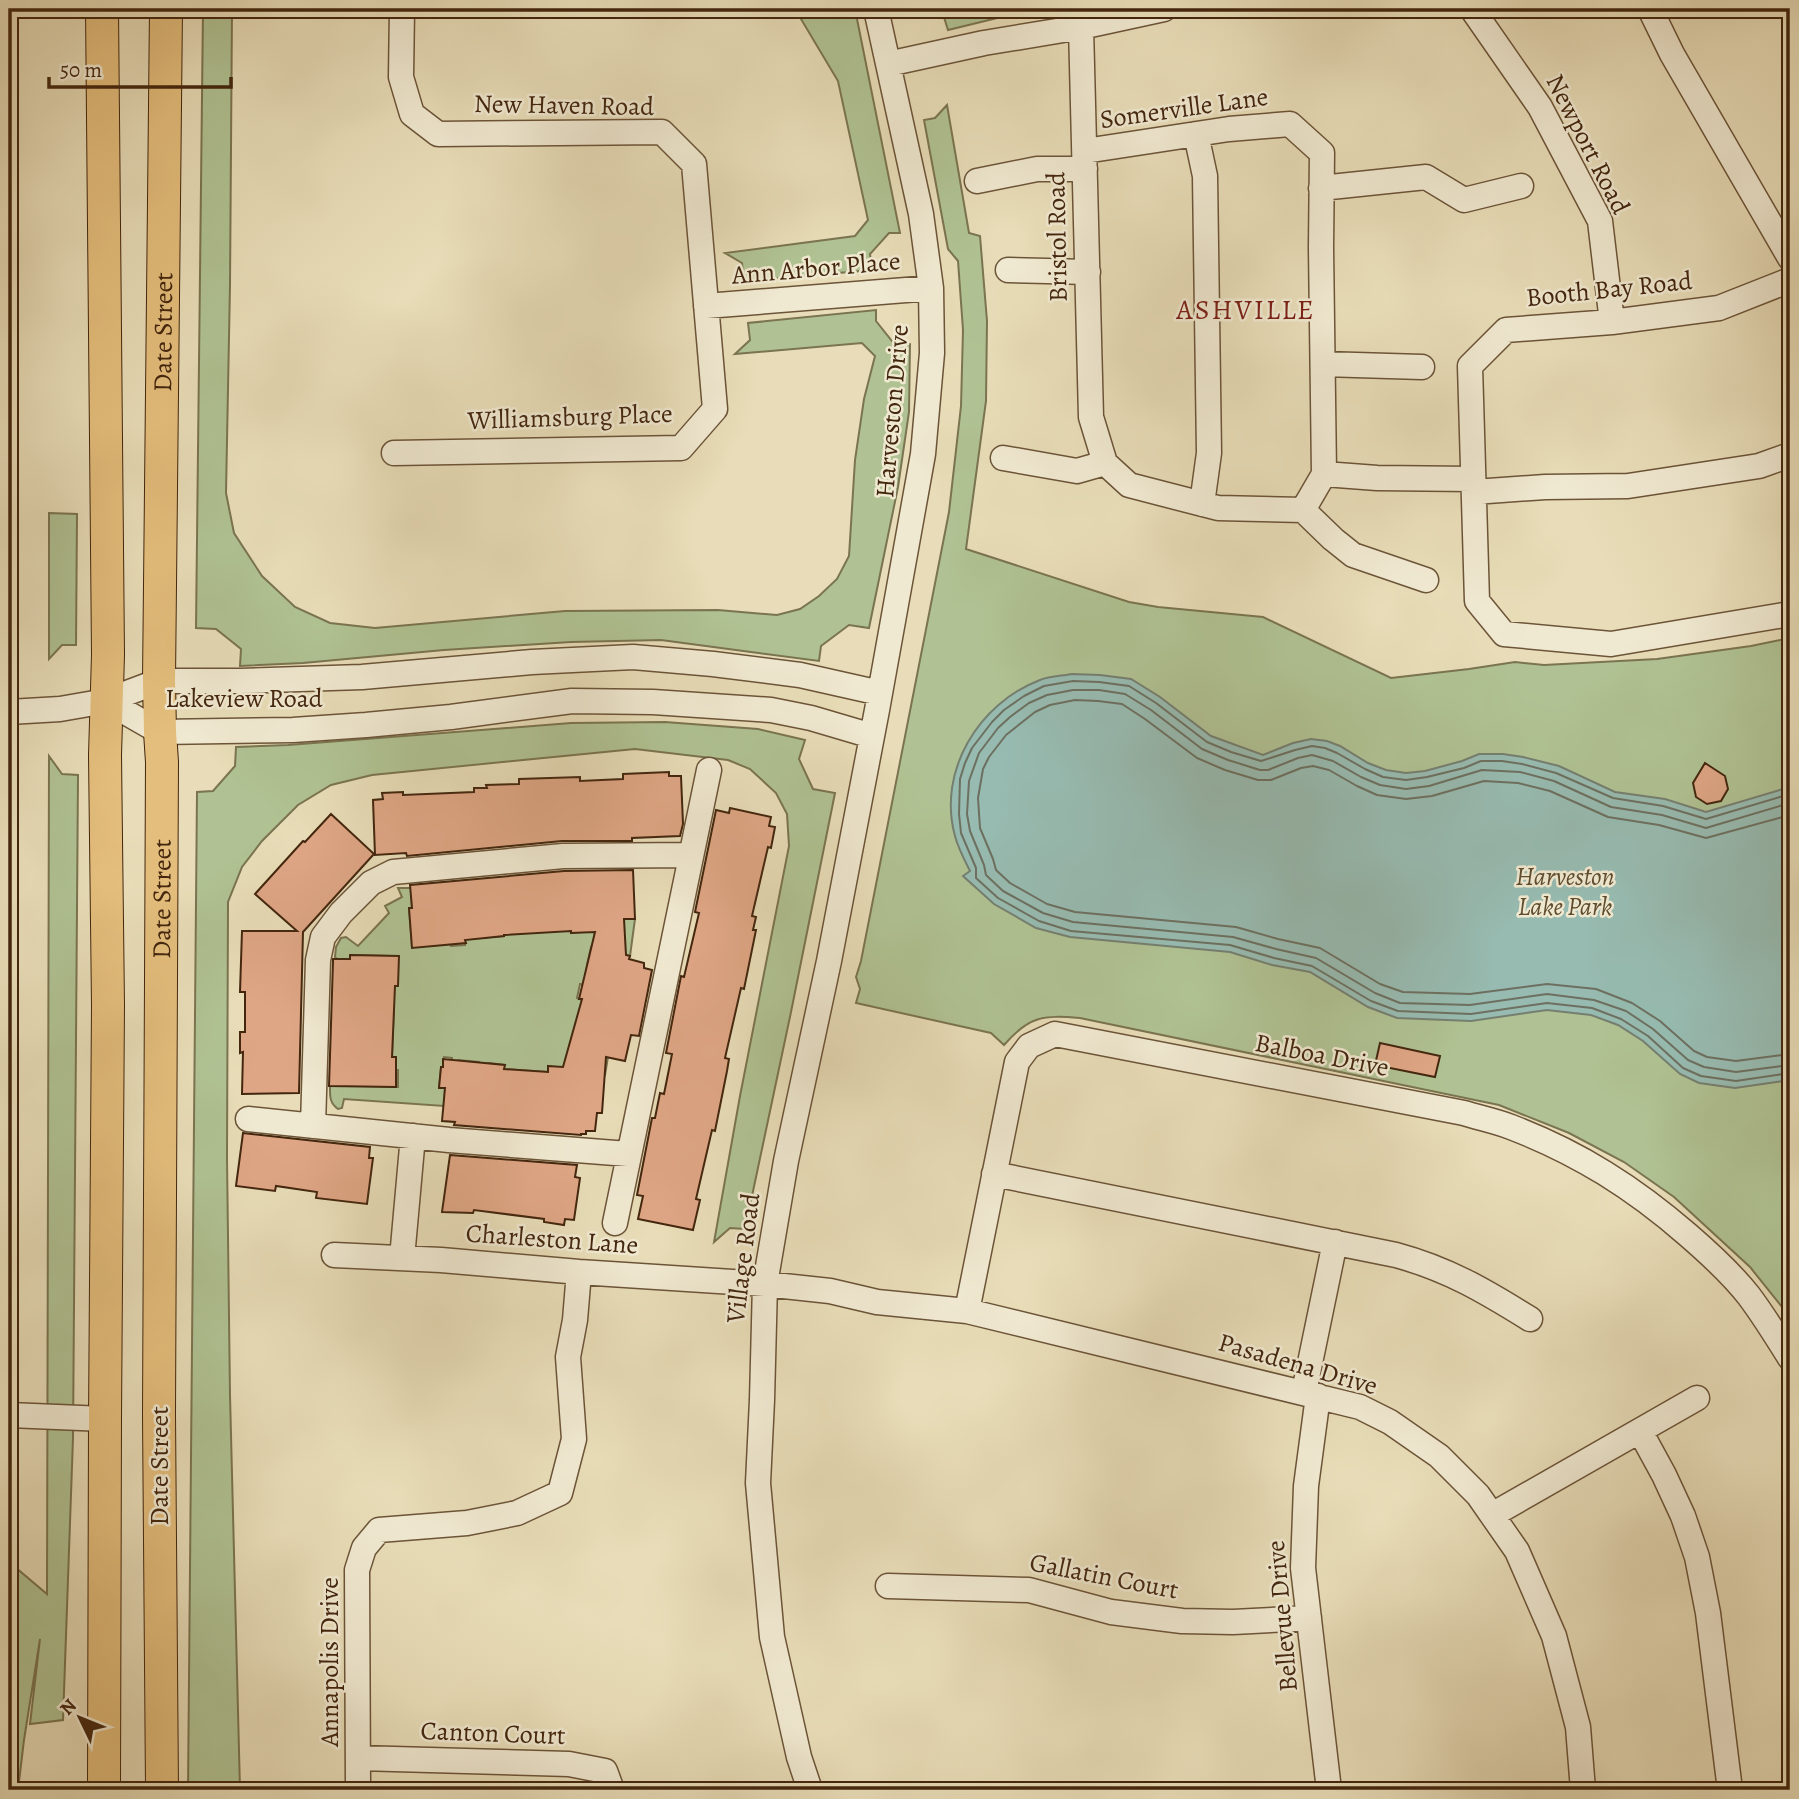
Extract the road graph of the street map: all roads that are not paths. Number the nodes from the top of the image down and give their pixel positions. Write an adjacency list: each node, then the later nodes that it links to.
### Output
1 (102, 9): 36 (main road, Date Street)
2 (166, 9): 34 (main road, Date Street)
3 (402, 9): 20 (street, New Haven Road)
4 (876, 9): 9 (street, Harveston Drive)
5 (1164, 9): 8 (street)
6 (1472, 9): 21 (street, Newport Road)
7 (1650, 9): 15 (street)
8 (1079, 18): 9 (street); 11 (street, Bristol Road)
9 (888, 64): 19 (street, Harveston Drive)
10 (1196, 134): 11 (street, Somerville Lane); 14 (street, Somerville Lane); 30 (street)
11 (1085, 160): 12 (street, Somerville Lane); 17 (street, Bristol Road)
12 (977, 181)
13 (1521, 186): 14 (street)
14 (1321, 188): 22 (street)
15 (1790, 258)
16 (1008, 270): 17 (street)
17 (1088, 272): 27 (street, Bristol Road)
18 (1790, 280): 21 (street, Booth Bay Road)
19 (930, 288): 20 (street, Ann Arbor Place); 35 (street, Harveston Drive)
20 (706, 306): 24 (street, Williamsburg Place)
21 (1612, 322): 29 (street, Booth Bay Road)
22 (1322, 364): 23 (street); 28 (street)
23 (1422, 368)
24 (394, 453)
25 (1790, 455): 29 (street)
26 (1003, 458): 27 (street)
27 (1105, 463): 30 (street)
28 (1324, 474): 29 (street); 31 (street)
29 (1474, 486): 33 (street, Booth Bay Road)
30 (1202, 504): 31 (street)
31 (1303, 510): 32 (street)
32 (1426, 580)
33 (1790, 614)
34 (159, 681): 35 (street, Lakeview Road); 36 (street, Lakeview Road); 38 (main road, Date Street)
35 (880, 693): 39 (street, Harveston Drive)
36 (106, 701): 37 (street); 38 (street, Lakeview Road); 59 (main road, Date Street)
37 (9, 712)
38 (160, 732): 39 (street, Lakeview Road); 66 (main road, Date Street)
39 (872, 736): 52 (street, Village Road)
40 (709, 770): 41 (street)
41 (691, 855): 43 (street); 45 (street)
42 (248, 1119): 43 (street)
43 (313, 1126): 44 (street)
44 (414, 1136): 45 (street); 50 (street)
45 (628, 1154): 47 (street)
46 (994, 1174): 48 (street); 53 (street, Balboa Drive); 55 (street, Balboa Drive)
47 (615, 1223)
48 (1335, 1242): 54 (street); 56 (street, Bellevue Drive)
49 (334, 1255): 50 (street, Charleston Lane)
50 (402, 1258): 51 (street, Charleston Lane)
51 (579, 1272): 52 (street, Charleston Lane); 64 (street, Annapolis Drive)
52 (765, 1284): 53 (street, Pasadena Drive); 69 (street, Village Road)
53 (967, 1311): 56 (street, Pasadena Drive)
54 (1530, 1320)
55 (1790, 1358)
56 (1311, 1394): 61 (street, Pasadena Drive); 63 (street, Bellevue Drive)
57 (1697, 1398): 60 (street)
58 (9, 1415): 59 (street)
59 (104, 1419): 65 (main road, Date Street)
60 (1640, 1431): 61 (street); 72 (street)
61 (1492, 1515): 71 (street, Pasadena Drive)
62 (888, 1586): 63 (street, Gallatin Court)
63 (1309, 1618): 70 (street, Bellevue Drive)
64 (358, 1758): 67 (street, Annapolis Drive); 68 (street, Canton Court)
65 (104, 1790)
66 (162, 1790)
67 (358, 1790)
68 (612, 1790)
69 (810, 1790)
70 (1329, 1790)
71 (1583, 1790)
72 (1730, 1790)

